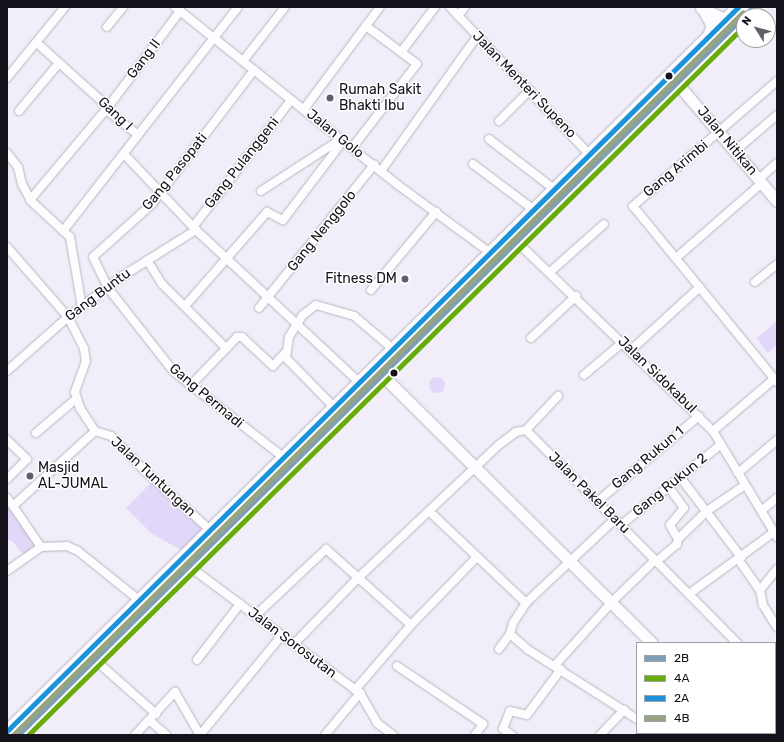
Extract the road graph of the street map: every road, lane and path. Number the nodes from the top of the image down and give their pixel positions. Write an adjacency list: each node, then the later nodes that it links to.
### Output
1 (64, 7): 19 (street)
2 (123, 7): 15 (street)
3 (238, 7): 18 (street, Gang I)
4 (285, 7): 21 (street)
5 (380, 7): 14 (street)
6 (435, 7): 20 (street)
7 (450, 7): 13 (street, Jalan Menteri Supeno)
8 (465, 7): 13 (street)
9 (753, 7): 12 (main road)
10 (701, 8): 12 (street); 17 (main road)
11 (177, 9): 18 (street, Jalan Golo); 29 (street, Gang II)
12 (734, 14): 17 (main road); 26 (main road)
13 (458, 16): 16 (street, Jalan Menteri Supeno)
14 (366, 26): 20 (street); 30 (street)
15 (107, 27)
16 (478, 35): 27 (street, Jalan Menteri Supeno); 45 (street, Gang Nenggolo)
17 (709, 36): 42 (main road)
18 (214, 37): 21 (street, Jalan Golo); 35 (street, Gang I)
19 (37, 43): 22 (street, Gang I); 24 (street)
20 (402, 51): 38 (street)
21 (243, 61): 23 (street, Jalan Golo)
22 (59, 63): 29 (street, Gang I); 31 (street)
23 (254, 70): 28 (street, Jalan Golo); 49 (street, Gang Pasopati)
24 (7, 78)
25 (777, 81): 34 (street, Gang Arimbi)
26 (676, 82): 34 (street, Jalan Nitikan); 57 (main road)
27 (530, 90): 33 (street); 42 (street, Jalan Menteri Supeno)
28 (291, 100): 30 (street, Jalan Golo); 55 (street, Gang Pulanggeni)
29 (108, 107): 35 (street, Gang I); 50 (street, Gang II)
30 (304, 109): 37 (street, Jalan Golo)
31 (19, 111)
32 (777, 115): 39 (street)
33 (499, 121)
34 (719, 132): 39 (street, Jalan Nitikan); 60 (street, Gang Arimbi)
35 (138, 135): 41 (street)
36 (489, 139): 47 (street)
37 (342, 140): 38 (street, Jalan Golo); 48 (street); 61 (street)
38 (352, 148): 45 (street, Jalan Golo)
39 (735, 151): 46 (street, Jalan Nitikan)
40 (7, 153): 50 (street)
41 (124, 154): 49 (street); 56 (street)
42 (589, 154): 47 (main road)
43 (777, 163): 46 (street)
44 (473, 164): 52 (street)
45 (378, 168): 53 (street, Jalan Golo); 70 (street, Gang Nenggolo)
46 (760, 181): 51 (street, Jalan Nitikan); 60 (street)
47 (554, 189): 52 (main road)
48 (261, 191)
49 (160, 194): 55 (street); 67 (street, Gang Pasopati)
50 (30, 200): 56 (street)
51 (777, 201)
52 (534, 210): 57 (main road)
53 (436, 212): 59 (street, Jalan Golo); 68 (street)
54 (604, 224): 64 (street)
55 (194, 228): 61 (street); 62 (street, Gang Buntu)
56 (63, 231): 72 (street)
57 (512, 238): 59 (main road); 64 (street, Jalan Sidokabul)
58 (7, 247): 74 (street)
59 (494, 255): 79 (main road); 83 (main road)
60 (676, 258): 66 (street)
61 (227, 259): 70 (street); 71 (street)
62 (147, 260): 67 (street, Gang Buntu); 71 (street)
63 (777, 264): 65 (street)
64 (550, 272): 69 (street, Jalan Sidokabul)
65 (756, 282)
66 (700, 287): 80 (street); 85 (street)
67 (108, 288): 72 (street, Gang Buntu); 87 (street, Gang Permadi)
68 (371, 290)
69 (576, 296): 76 (street); 77 (street, Jalan Sidokabul)
70 (269, 297): 73 (street, Gang Nenggolo); 75 (street)
71 (185, 306): 78 (street)
72 (82, 307): 74 (street, Gang Buntu)
73 (259, 308)
74 (68, 317): 82 (street, Gang Buntu); 89 (street)
75 (296, 323): 79 (street); 81 (street); 86 (street)
76 (531, 338)
77 (623, 342): 80 (street, Jalan Sidokabul); 84 (street)
78 (226, 348): 81 (street); 87 (street)
79 (393, 349): 83 (main road)
80 (631, 350): 91 (street, Jalan Sidokabul)
81 (285, 353): 90 (street)
82 (7, 371)
83 (378, 371): 86 (main road); 100 (street); 122 (main road)
84 (584, 375)
85 (776, 380): 94 (street)
86 (359, 382): 90 (main road)
87 (190, 386): 99 (street, Gang Permadi)
88 (558, 396): 92 (street)
89 (76, 398): 93 (street, Jalan Tuntungan); 95 (street)
90 (334, 407): 99 (main road)
91 (698, 416): 94 (street, Jalan Sidokabul); 108 (street, Gang Rukun 1)
92 (526, 430): 100 (street); 108 (street, Jalan Pakel Baru)
93 (95, 431): 109 (street); 114 (street, Jalan Tuntungan)
94 (713, 431): 98 (street, Jalan Sidokabul)
95 (36, 433)
96 (7, 440): 103 (street)
97 (777, 440): 101 (street)
98 (720, 444): 101 (street, Jalan Sidokabul); 102 (street, Gang Rukun 2)
99 (283, 457): 114 (main road)
100 (475, 468): 111 (street); 120 (street)
101 (738, 473): 104 (street, Jalan Sidokabul)
102 (680, 477): 105 (street, Gang Rukun 2); 112 (street)
103 (7, 479)
104 (745, 485): 110 (street, Jalan Sidokabul); 112 (street)
105 (668, 486): 113 (street, Gang Rukun 2); 116 (street)
106 (7, 498): 109 (street)
107 (777, 498): 110 (street)
108 (598, 501): 113 (street, Jalan Pakel Baru)
109 (13, 506): 117 (street)
110 (762, 510): 115 (street, Jalan Sidokabul)
111 (429, 511): 118 (street); 125 (street)
112 (707, 511): 116 (street); 119 (street)
113 (618, 522): 120 (street, Gang Rukun 2); 121 (street, Jalan Pakel Baru)
114 (210, 530): 122 (main road)
115 (776, 535): 119 (street)
116 (678, 539): 121 (street)
117 (41, 547): 124 (street); 128 (street)
118 (477, 557): 130 (street); 133 (street)
119 (740, 558): 126 (street); 127 (street)
120 (570, 561): 129 (street); 130 (street, Gang Rukun 2)
121 (656, 561): 127 (street, Jalan Pakel Baru); 129 (street)
122 (184, 563): 128 (main road); 131 (street, Jalan Sorosutan); 141 (main road)
123 (777, 569): 126 (street)
124 (7, 572)
125 (357, 579): 132 (street); 133 (street); 139 (street)
126 (760, 590): 134 (street)
127 (689, 594): 138 (street, Jalan Pakel Baru)
128 (139, 600): 150 (main road)
129 (612, 602): 137 (street); 144 (street)
130 (526, 603): 135 (street, Gang Rukun 2)
131 (240, 604): 132 (street, Jalan Sorosutan); 142 (street)
132 (256, 616): 136 (street, Jalan Sorosutan)
133 (411, 625): 145 (street)
134 (777, 627)
135 (510, 634): 140 (street, Gang Rukun 2); 144 (street)
136 (282, 635): 139 (street, Jalan Sorosutan); 154 (street)
137 (651, 642)
138 (736, 642)
139 (294, 644): 145 (street, Jalan Sorosutan)
140 (499, 649)
141 (94, 659): 147 (street); 151 (main road)
142 (197, 660)
143 (397, 666): 157 (street)
144 (558, 667): 146 (street); 158 (street)
145 (357, 691): 155 (street); 156 (street, Jalan Sorosutan)
146 (624, 710): 148 (street); 159 (street)
147 (156, 714): 149 (street); 154 (street)
148 (636, 718)
149 (149, 720): 152 (street); 153 (street)
150 (7, 731)
151 (18, 735)
152 (135, 735)
153 (166, 735)
154 (200, 735)
155 (325, 735)
156 (393, 735)
157 (475, 735)
158 (512, 735)
159 (600, 735)

